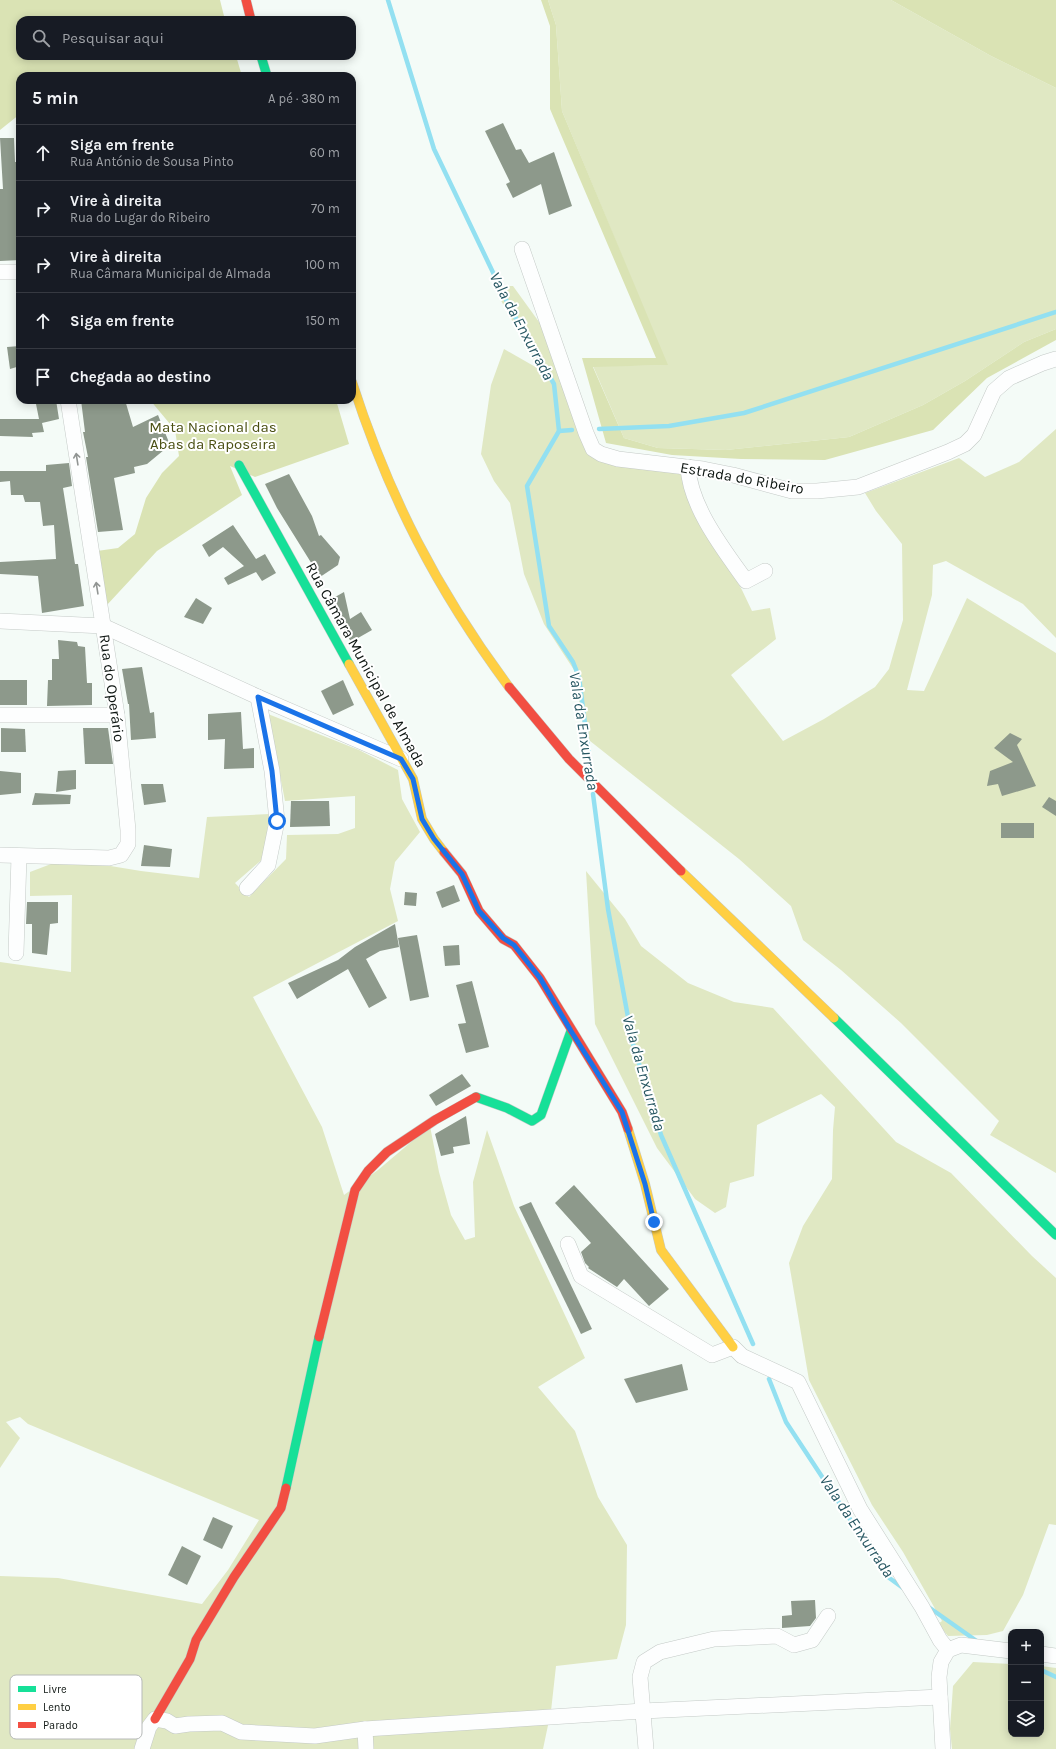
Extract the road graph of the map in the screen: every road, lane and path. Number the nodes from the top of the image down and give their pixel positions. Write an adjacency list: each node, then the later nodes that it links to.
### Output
1 (246, 0): 2 (street)
2 (251, 16)
3 (262, 60): 4 (street)
4 (266, 72)
5 (522, 249): 12 (street, Estrada do Ribeiro)
6 (0, 272): 7 (street)
7 (16, 272)
8 (1056, 359): 12 (street, Estrada do Ribeiro)
9 (356, 393): 25 (street)
10 (69, 404): 15 (street, Rua do Operário, one-way to 10)
11 (239, 465): 19 (street, Rua Câmara Municipal de Almada)
12 (688, 467): 13 (street)
13 (764, 571)
14 (0, 620): 15 (street)
15 (103, 626): 16 (street); 18 (street, Rua do Operário)
16 (258, 697): 19 (street); 22 (street)
17 (0, 715): 18 (street)
18 (116, 716): 21 (street, Rua do Operário)
19 (401, 759): 24 (street, Rua Câmara Municipal de Almada)
20 (0, 855): 21 (street, Rua do Operário)
21 (19, 856): 23 (street)
22 (247, 888)
23 (16, 953)
24 (571, 1031): 27 (street, Rua Câmara Municipal de Almada); 35 (street)
25 (1056, 1235)
26 (568, 1244): 27 (street)
27 (733, 1347): 29 (street)
28 (828, 1616): 34 (street)
29 (948, 1650): 30 (street); 33 (street)
30 (1008, 1651)
31 (1044, 1654): 32 (street)
32 (1056, 1656)
33 (940, 1697): 34 (street); 40 (street)
34 (643, 1711): 36 (street); 39 (street)
35 (155, 1719): 36 (street); 37 (street)
36 (365, 1729): 38 (street)
37 (142, 1749)
38 (366, 1749)
39 (646, 1749)
40 (943, 1749)

